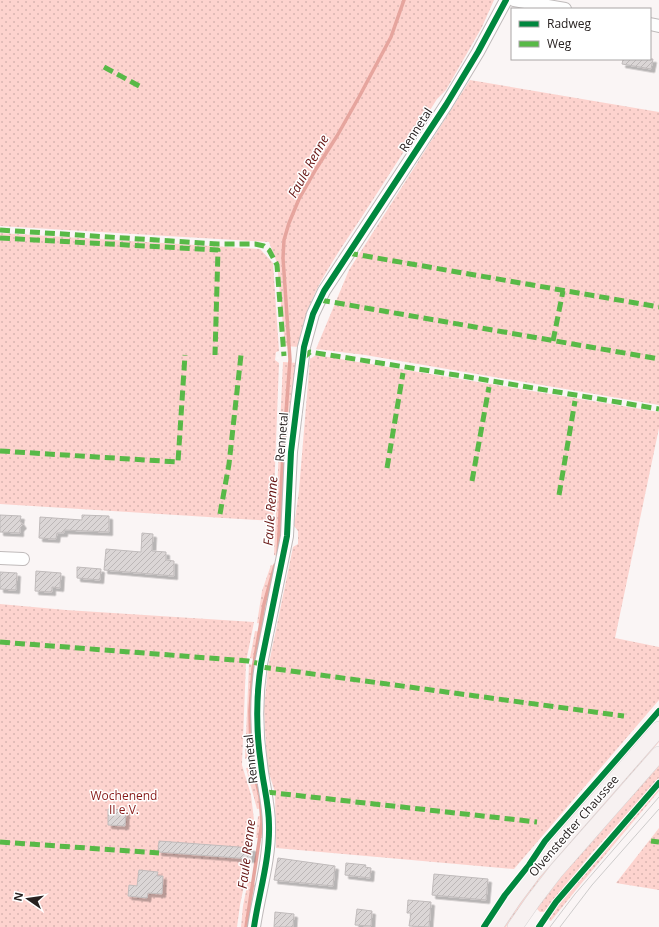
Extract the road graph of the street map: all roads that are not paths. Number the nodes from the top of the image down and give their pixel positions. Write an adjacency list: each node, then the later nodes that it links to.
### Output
1 (506, 0): 8 (street, Rennetal)
2 (514, 0): 3 (street)
3 (559, 8)
4 (0, 558): 5 (street)
5 (23, 559)
6 (659, 730): 9 (main road, Olvenstedter Chaussee)
7 (659, 754): 10 (main road, Olvenstedter Chaussee)
8 (254, 927)
9 (495, 927)
10 (515, 927)

